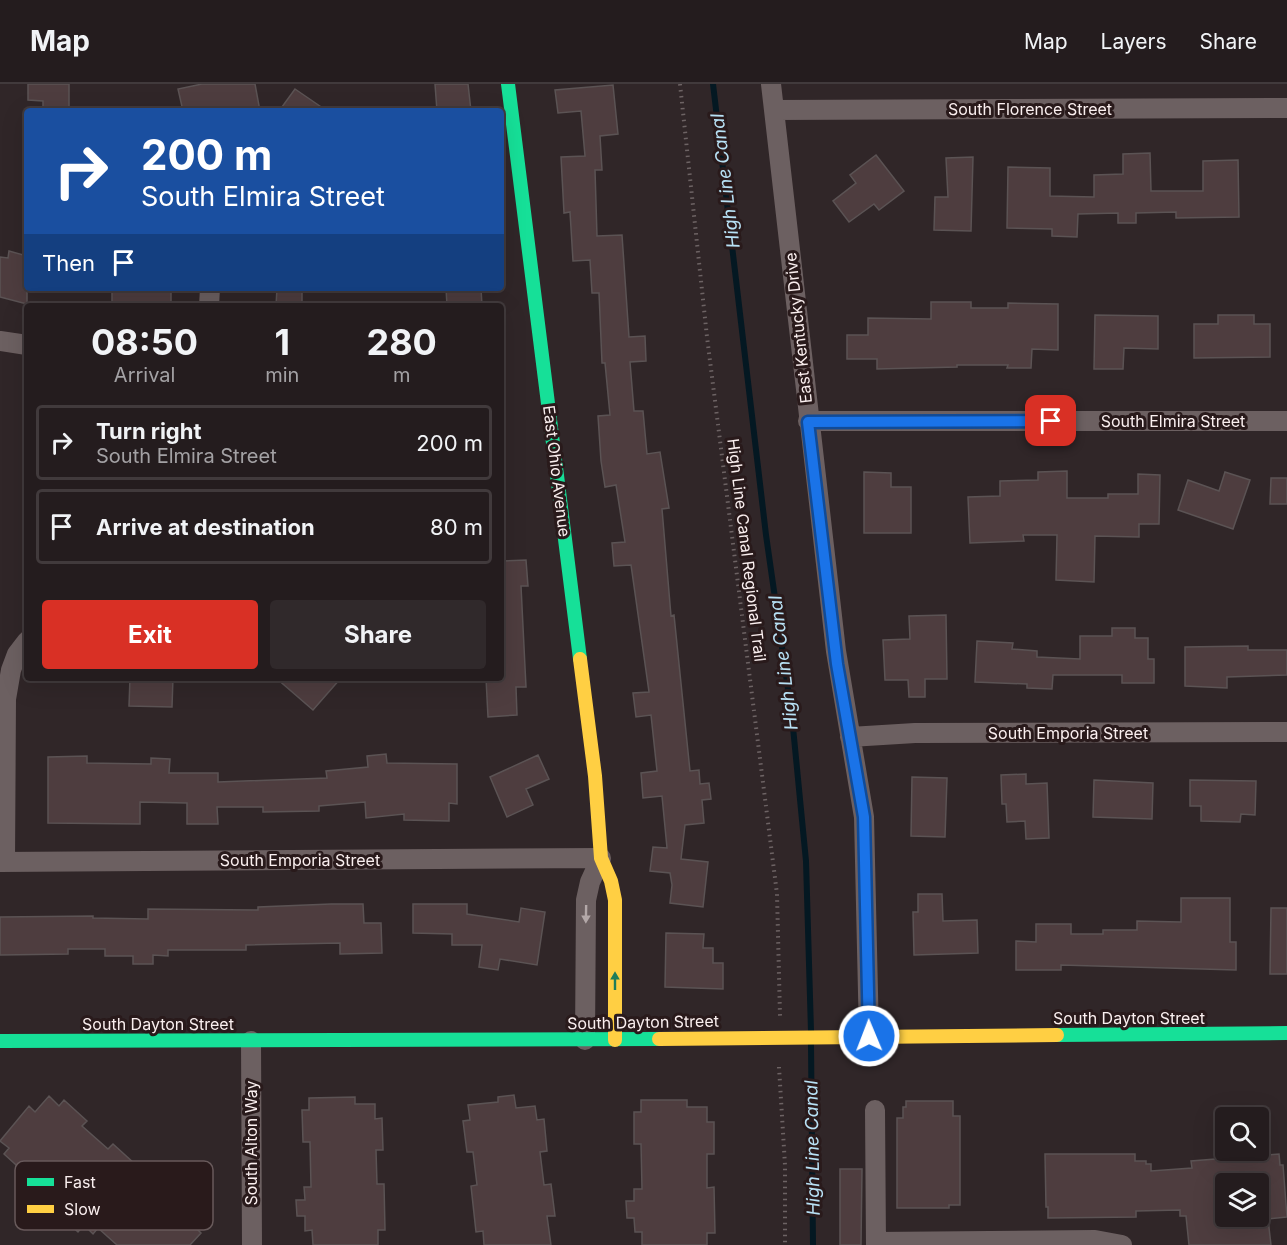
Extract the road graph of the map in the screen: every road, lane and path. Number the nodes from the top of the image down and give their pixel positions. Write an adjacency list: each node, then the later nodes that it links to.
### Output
1 (508, 84): 13 (street, East Ohio Avenue)
2 (680, 84): 15 (path, High Line Canal Regional Trail)
3 (771, 84): 5 (street, East Kentucky Drive)
4 (1287, 108): 5 (street, South Florence Street)
5 (774, 110): 9 (street, East Kentucky Drive)
6 (0, 341): 7 (street)
7 (24, 345)
8 (1287, 421): 9 (street, South Elmira Street)
9 (808, 422): 12 (street, East Kentucky Drive)
10 (24, 645): 14 (street)
11 (1287, 732): 12 (street, South Emporia Street)
12 (850, 737): 17 (street, East Kentucky Drive)
13 (600, 858): 14 (street, South Emporia Street); 18 (street, East Ohio Avenue, one-way to 18); 19 (street, East Ohio Avenue, one-way to 13)
14 (3, 862)
15 (780, 1020)
16 (1287, 1033): 17 (street, South Dayton Street)
17 (869, 1036): 19 (street, South Dayton Street)
18 (585, 1040): 19 (street, South Dayton Street); 21 (street, South Dayton Street)
19 (615, 1040)
20 (0, 1041): 21 (street, South Dayton Street)
21 (251, 1041): 25 (street, South Alton Way)
22 (779, 1067): 26 (path)
23 (875, 1110): 24 (street)
24 (876, 1243): 27 (street)
25 (252, 1245)
26 (785, 1245)
27 (1122, 1245)

